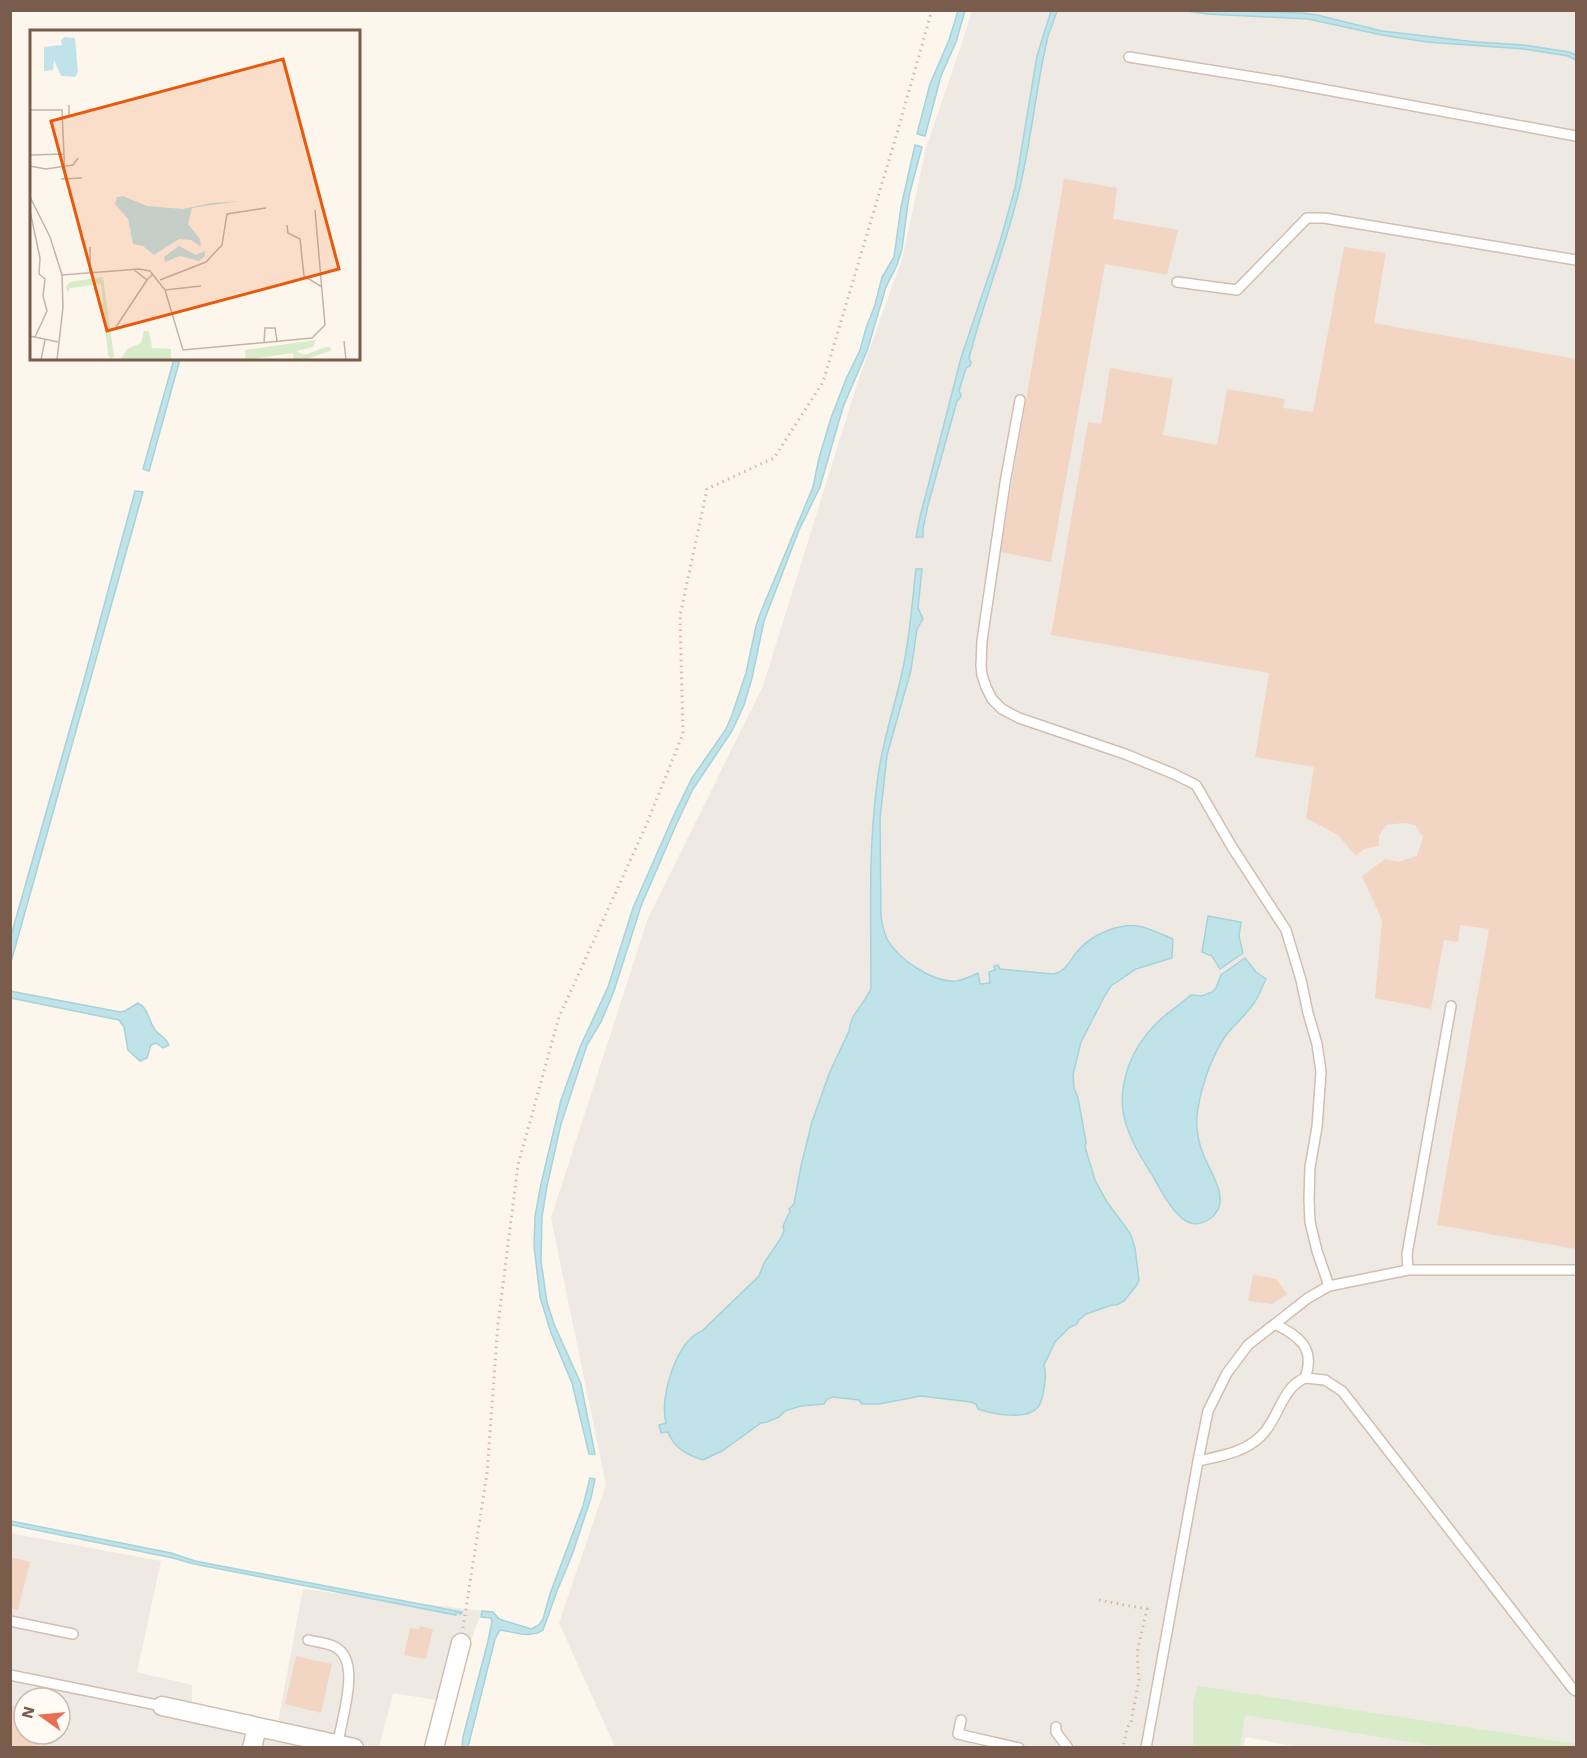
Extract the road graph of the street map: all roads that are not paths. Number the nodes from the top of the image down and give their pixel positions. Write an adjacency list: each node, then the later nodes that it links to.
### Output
1 (1130, 57): 2 (lane)
2 (1576, 136)
3 (1576, 260): 4 (lane)
4 (1177, 282)
5 (1020, 400): 9 (lane)
6 (1450, 1006): 7 (lane)
7 (1408, 1270): 8 (lane); 9 (lane)
8 (1576, 1270)
9 (1329, 1286): 10 (lane)
10 (1275, 1324): 11 (lane); 12 (lane)
11 (1305, 1378): 12 (lane); 18 (lane)
12 (1198, 1461): 28 (lane)
13 (10, 1621): 14 (lane)
14 (73, 1634)
15 (308, 1640): 23 (lane)
16 (461, 1643): 25 (street)
17 (10, 1675): 19 (lane)
18 (1576, 1691)
19 (162, 1706): 21 (street)
20 (961, 1720): 26 (lane)
21 (257, 1727): 23 (street); 24 (street)
22 (1056, 1727): 27 (lane)
23 (343, 1746)
24 (252, 1748)
25 (434, 1748)
26 (1019, 1748)
27 (1068, 1748)
28 (1146, 1748)

